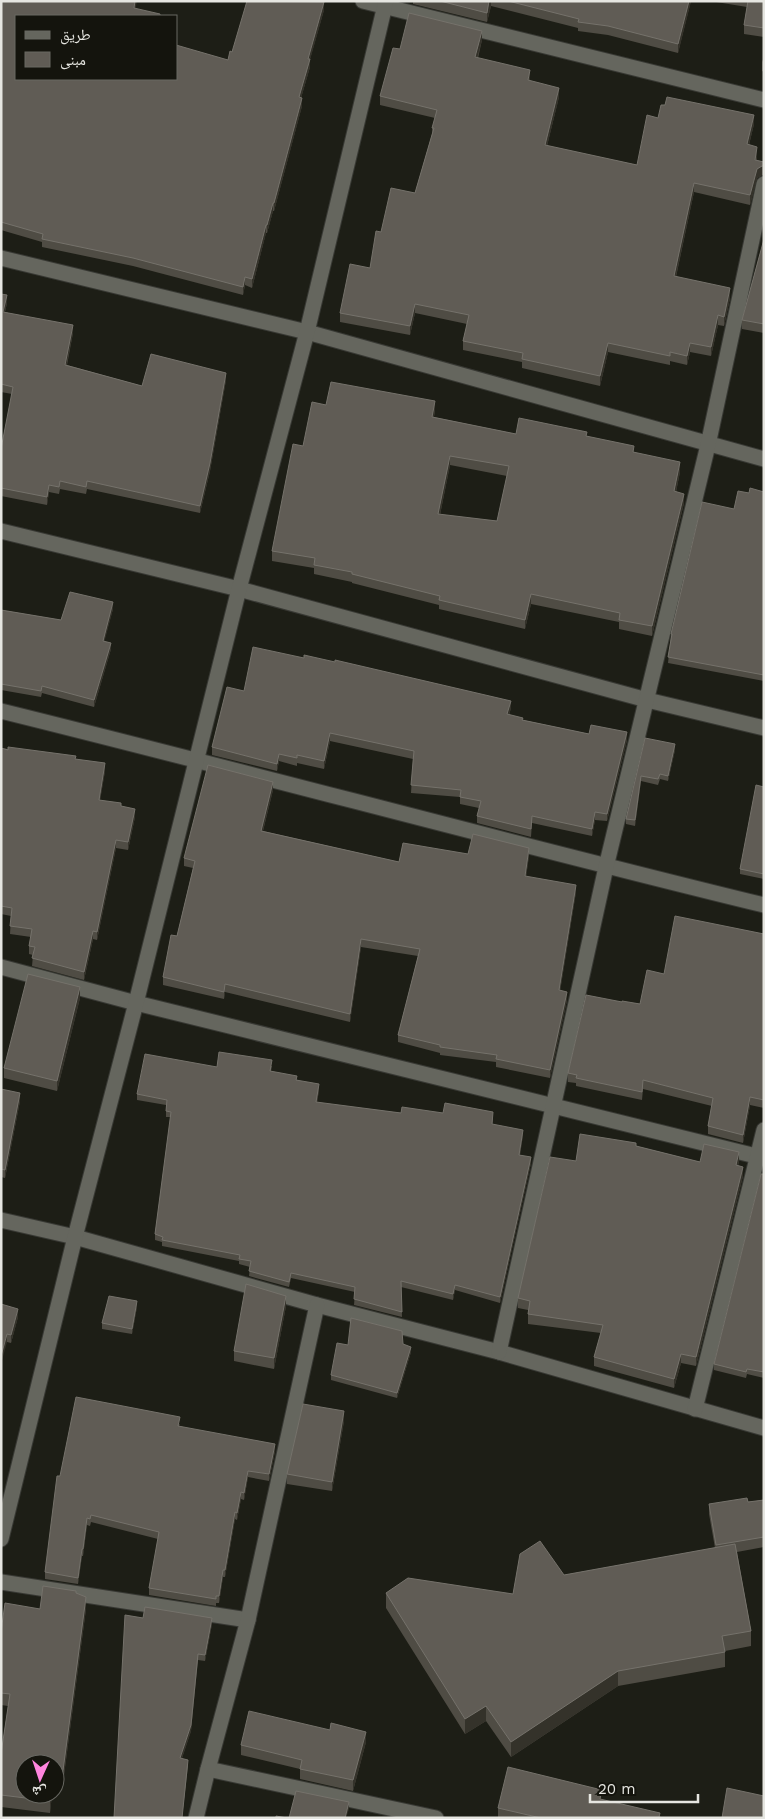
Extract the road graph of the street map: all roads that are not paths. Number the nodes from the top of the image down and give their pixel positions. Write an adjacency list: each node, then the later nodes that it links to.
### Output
1 (364, 1): 2 (street)
2 (386, 4): 3 (street); 6 (street)
3 (764, 100)
4 (764, 184): 7 (street)
5 (1, 258): 6 (street)
6 (307, 332): 7 (street); 10 (street)
7 (708, 445): 8 (street); 11 (street)
8 (764, 459)
9 (1, 531): 10 (street)
10 (239, 589): 11 (street); 14 (street)
11 (647, 700): 13 (street); 15 (street)
12 (1, 712): 14 (street)
13 (764, 728)
14 (196, 760): 15 (street); 18 (street)
15 (606, 867): 16 (street); 19 (street)
16 (764, 906)
17 (1, 967): 18 (street)
18 (136, 1003): 19 (street); 23 (street)
19 (554, 1106): 21 (street); 25 (street)
20 (764, 1130): 21 (street)
21 (760, 1157): 26 (street)
22 (1, 1220): 23 (street)
23 (75, 1237): 24 (street); 28 (street)
24 (317, 1305): 25 (street); 30 (street)
25 (498, 1352): 26 (street)
26 (695, 1409): 27 (street)
27 (764, 1428)
28 (1, 1540)
29 (1, 1582): 30 (street)
30 (248, 1620): 31 (street)
31 (208, 1769): 32 (street); 33 (street)
32 (196, 1818)
33 (436, 1818)

